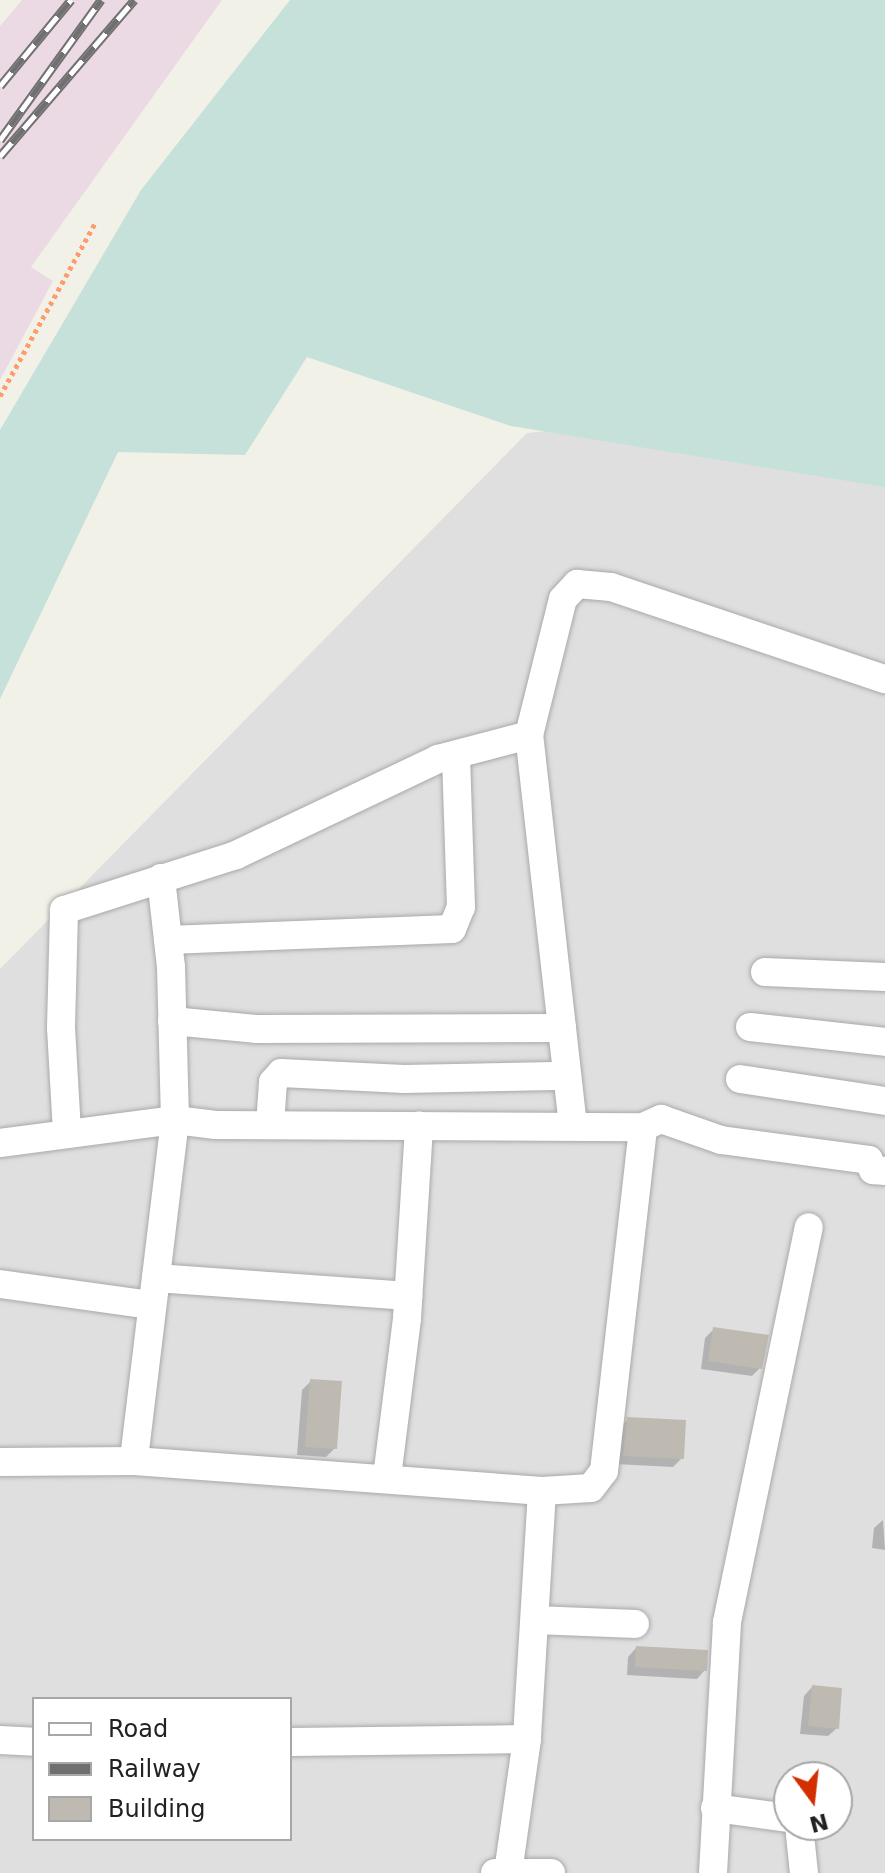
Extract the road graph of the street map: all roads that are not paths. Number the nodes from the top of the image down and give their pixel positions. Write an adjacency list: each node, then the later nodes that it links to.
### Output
1 (885, 679): 2 (street)
2 (529, 735): 3 (street); 10 (street)
3 (456, 755): 4 (street); 5 (street)
4 (161, 878): 5 (street); 20 (street)
5 (168, 940): 8 (street)
6 (765, 972): 7 (street)
7 (885, 977)
8 (172, 1021): 10 (street); 15 (street)
9 (750, 1027): 11 (street)
10 (562, 1028): 12 (street)
11 (885, 1042)
12 (567, 1076): 16 (street); 18 (street)
13 (740, 1079): 14 (street)
14 (885, 1101)
15 (175, 1120): 16 (street); 20 (street); 25 (street)
16 (270, 1125): 17 (street)
17 (419, 1125): 18 (street); 26 (street)
18 (573, 1126): 19 (street)
19 (643, 1127): 22 (street); 30 (street)
20 (67, 1132): 21 (street)
21 (0, 1143)
22 (885, 1171)
23 (809, 1227): 37 (street)
24 (0, 1284): 25 (street)
25 (154, 1291): 26 (street); 27 (street)
26 (408, 1296): 29 (street)
27 (134, 1461): 28 (street); 29 (street)
28 (0, 1462)
29 (387, 1477): 30 (street)
30 (542, 1491): 31 (street)
31 (536, 1620): 32 (street); 33 (street)
32 (635, 1624)
33 (527, 1739): 36 (street); 41 (street)
34 (0, 1740): 35 (street)
35 (32, 1742)
36 (292, 1742)
37 (715, 1808): 38 (street); 43 (street)
38 (773, 1816)
39 (801, 1841): 44 (street)
40 (495, 1873): 41 (street)
41 (508, 1873): 42 (street)
42 (551, 1873)
43 (713, 1873)
44 (804, 1873)

